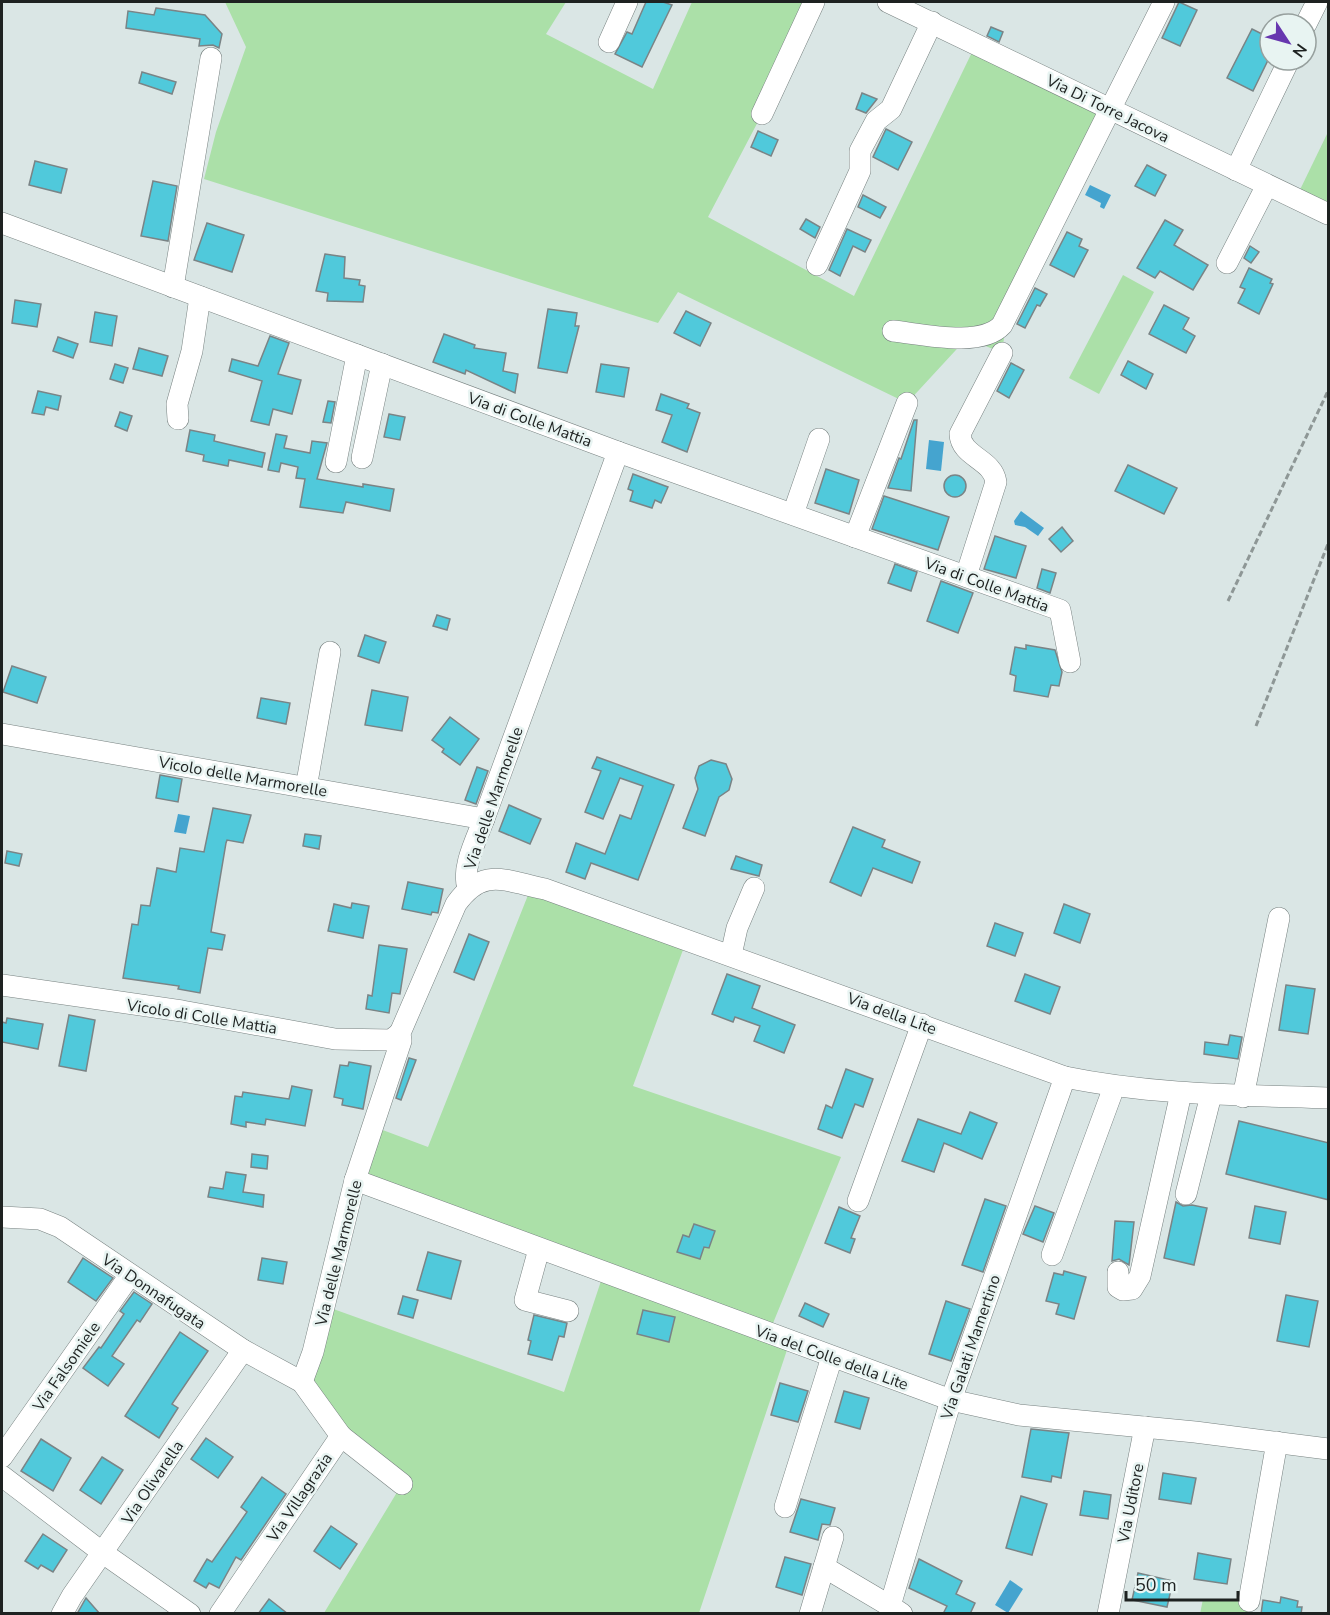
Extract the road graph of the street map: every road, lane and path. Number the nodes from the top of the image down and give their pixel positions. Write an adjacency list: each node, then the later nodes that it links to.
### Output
1 (627, 2): 6 (street)
2 (814, 2): 10 (street)
3 (888, 2): 5 (street, Via Di Torre Jacova)
4 (1164, 2): 9 (street)
5 (932, 22): 9 (street, Via Di Torre Jacova); 16 (street)
6 (609, 42)
7 (211, 58): 17 (street)
8 (1283, 72): 11 (street)
9 (1112, 109): 11 (street, Via Di Torre Jacova); 19 (street)
10 (762, 114)
11 (1236, 170): 12 (street, Via Di Torre Jacova)
12 (1267, 184): 13 (street, Via Di Torre Jacova); 15 (street)
13 (1329, 214)
14 (2, 223): 17 (street, Via di Colle Mattia)
15 (1227, 263)
16 (817, 265)
17 (173, 287): 18 (street, Via di Colle Mattia)
18 (200, 297): 21 (street, Via di Colle Mattia); 25 (street)
19 (893, 331)
20 (1002, 353): 33 (street)
21 (357, 355): 22 (street, Via di Colle Mattia); 29 (street)
22 (382, 364): 27 (street, Via di Colle Mattia); 28 (street)
23 (1329, 391): 34 (path)
24 (907, 403): 31 (street)
25 (178, 419)
26 (819, 439): 30 (street)
27 (618, 452): 30 (street, Via di Colle Mattia); 40 (street, Via delle Marmorelle)
28 (362, 458)
29 (336, 462)
30 (793, 514): 31 (street, Via di Colle Mattia)
31 (855, 537): 33 (street, Via di Colle Mattia)
32 (1329, 544): 37 (path)
33 (966, 576): 36 (street, Via di Colle Mattia)
34 (1228, 601)
35 (330, 652): 39 (street)
36 (1070, 662)
37 (1256, 726)
38 (2, 734): 39 (street, Vicolo delle Marmorelle)
39 (306, 788): 40 (street, Vicolo delle Marmorelle)
40 (484, 819): 41 (street, Via delle Marmorelle)
41 (468, 888): 44 (street, Via della Lite); 47 (street, Via delle Marmorelle)
42 (754, 888): 44 (street)
43 (1279, 918): 52 (street)
44 (731, 954): 46 (street, Via della Lite)
45 (2, 985): 47 (street, Vicolo di Colle Mattia)
46 (922, 1024): 48 (street, Via della Lite); 56 (street)
47 (400, 1033): 54 (street, Via delle Marmorelle)
48 (1065, 1077): 49 (street, Via della Lite); 66 (street, Via Galati Mamertino)
49 (1114, 1087): 50 (street, Via della Lite); 59 (street)
50 (1181, 1093): 51 (street, Via della Lite); 60 (street)
51 (1211, 1095): 52 (street, Via della Lite); 55 (street)
52 (1243, 1097): 53 (street, Via della Lite)
53 (1329, 1098)
54 (355, 1180): 58 (street, Via del Colle della Lite); 65 (street, Via delle Marmorelle)
55 (1186, 1194)
56 (858, 1201)
57 (2, 1217): 61 (street, Via Donnafugata)
58 (539, 1248): 62 (street); 64 (street, Via del Colle della Lite)
59 (1052, 1255)
60 (1118, 1272)
61 (130, 1275): 63 (street, Via Donnafugata); 71 (street, Via Falsomiele)
62 (567, 1311)
63 (243, 1350): 65 (street, Via Donnafugata); 76 (street, Via Olivarella)
64 (832, 1357): 66 (street, Via del Colle della Lite); 74 (street)
65 (302, 1382): 68 (street, Via Villagrazia)
66 (951, 1400): 67 (street, Via del Colle della Lite); 79 (street, Via Galati Mamertino)
67 (1145, 1427): 69 (street, Via del Colle della Lite); 84 (street, Via Uditore)
68 (341, 1436): 73 (street); 82 (street, Via Villagrazia)
69 (1277, 1442): 70 (street, Via del Colle della Lite); 78 (street)
70 (1329, 1449)
71 (2, 1457)
72 (2, 1476): 76 (street)
73 (402, 1484)
74 (785, 1507)
75 (833, 1538): 77 (street)
76 (103, 1553): 80 (street, Via Olivarella); 81 (street)
77 (824, 1567): 79 (street); 83 (street)
78 (1249, 1601)
79 (896, 1610)
80 (62, 1614)
81 (190, 1614)
82 (220, 1614)
83 (810, 1614)
84 (1108, 1614)

